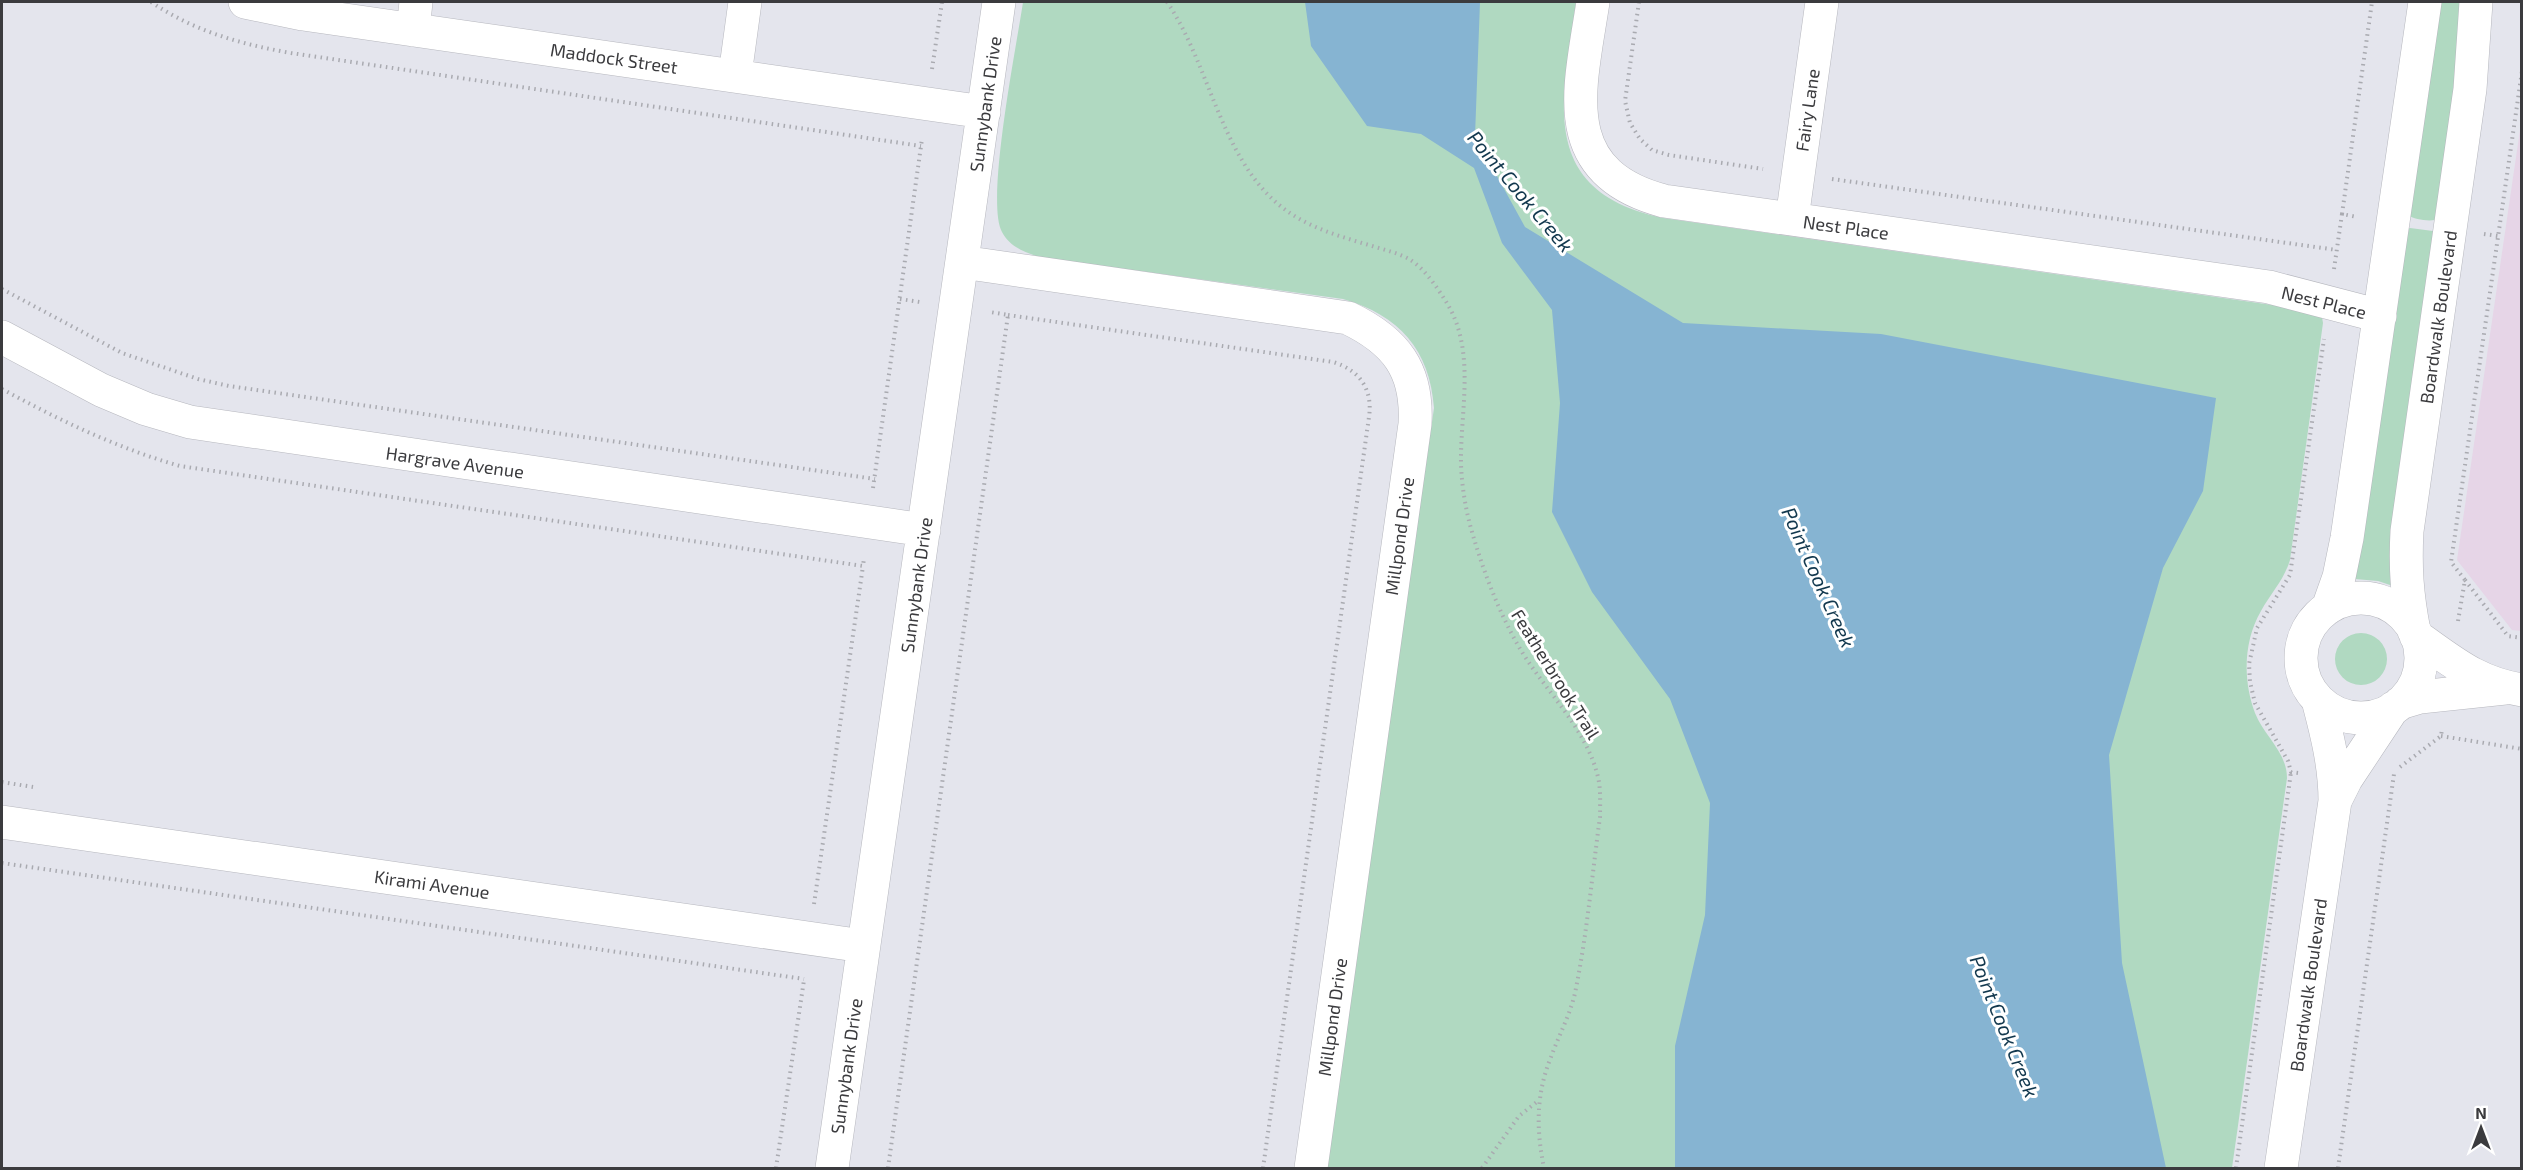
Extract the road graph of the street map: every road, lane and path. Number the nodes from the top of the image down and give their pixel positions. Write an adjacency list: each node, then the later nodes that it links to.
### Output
1 (245, 2): 12 (street, Maddock Street)
2 (745, 2): 13 (street)
3 (942, 2): 14 (path)
4 (999, 2): 15 (street, Sunnybank Drive)
5 (1167, 2): 48 (path, Featherbrook Trail)
6 (1593, 2): 18 (street, Nest Place)
7 (1639, 2): 16 (path)
8 (1822, 2): 16 (street, Fairy Lane)
9 (2372, 2): 17 (path)
10 (2425, 2): 23 (street)
11 (2476, 2): 34 (street, Boardwalk Boulevard)
12 (415, 16): 13 (street, Maddock Street)
13 (735, 75): 14 (street, Maddock Street)
14 (927, 105): 15 (street, Maddock Street); 22 (path)
15 (984, 112): 20 (street, Sunnybank Drive)
16 (1798, 174): 18 (street, Fairy Lane); 19 (path)
17 (2342, 214)
18 (1792, 219): 23 (street, Nest Place)
19 (2337, 250)
20 (962, 262): 24 (street, Sunnybank Drive); 53 (street, Millpond Drive)
21 (2, 289): 28 (path)
22 (900, 299): 24 (path); 28 (path)
23 (2381, 303): 33 (street)
24 (955, 306): 25 (path); 30 (street, Sunnybank Drive)
25 (1008, 315): 51 (path); 52 (path)
26 (2, 337): 29 (street, Hargrave Avenue)
27 (2, 389): 31 (path)
28 (874, 479): 29 (path)
29 (869, 522): 30 (street, Hargrave Avenue); 31 (path)
30 (924, 530): 46 (street, Sunnybank Drive)
31 (862, 566): 45 (path)
32 (2465, 580): 35 (path)
33 (2328, 608): 34 (street); 37 (street)
34 (2416, 634): 36 (street); 38 (street)
35 (2522, 638)
36 (2514, 689): 38 (street)
37 (2318, 700): 38 (street); 42 (street, Boardwalk Boulevard)
38 (2397, 706): 42 (street, Boardwalk Boulevard)
39 (2441, 736): 40 (path)
40 (2522, 749)
41 (2291, 772): 56 (path)
42 (2335, 801): 57 (street, Boardwalk Boulevard)
43 (2, 822): 45 (street, Kirami Avenue)
44 (2, 863): 47 (path)
45 (809, 938): 46 (street, Kirami Avenue); 47 (path)
46 (862, 946): 50 (street, Sunnybank Drive)
47 (804, 979): 49 (path)
48 (1538, 1101): 54 (path); 55 (path, Featherbrook Trail)
49 (776, 1168)
50 (832, 1168)
51 (888, 1168)
52 (1263, 1168)
53 (1311, 1168)
54 (1482, 1168)
55 (1544, 1168)
56 (2236, 1168)
57 (2281, 1168)

